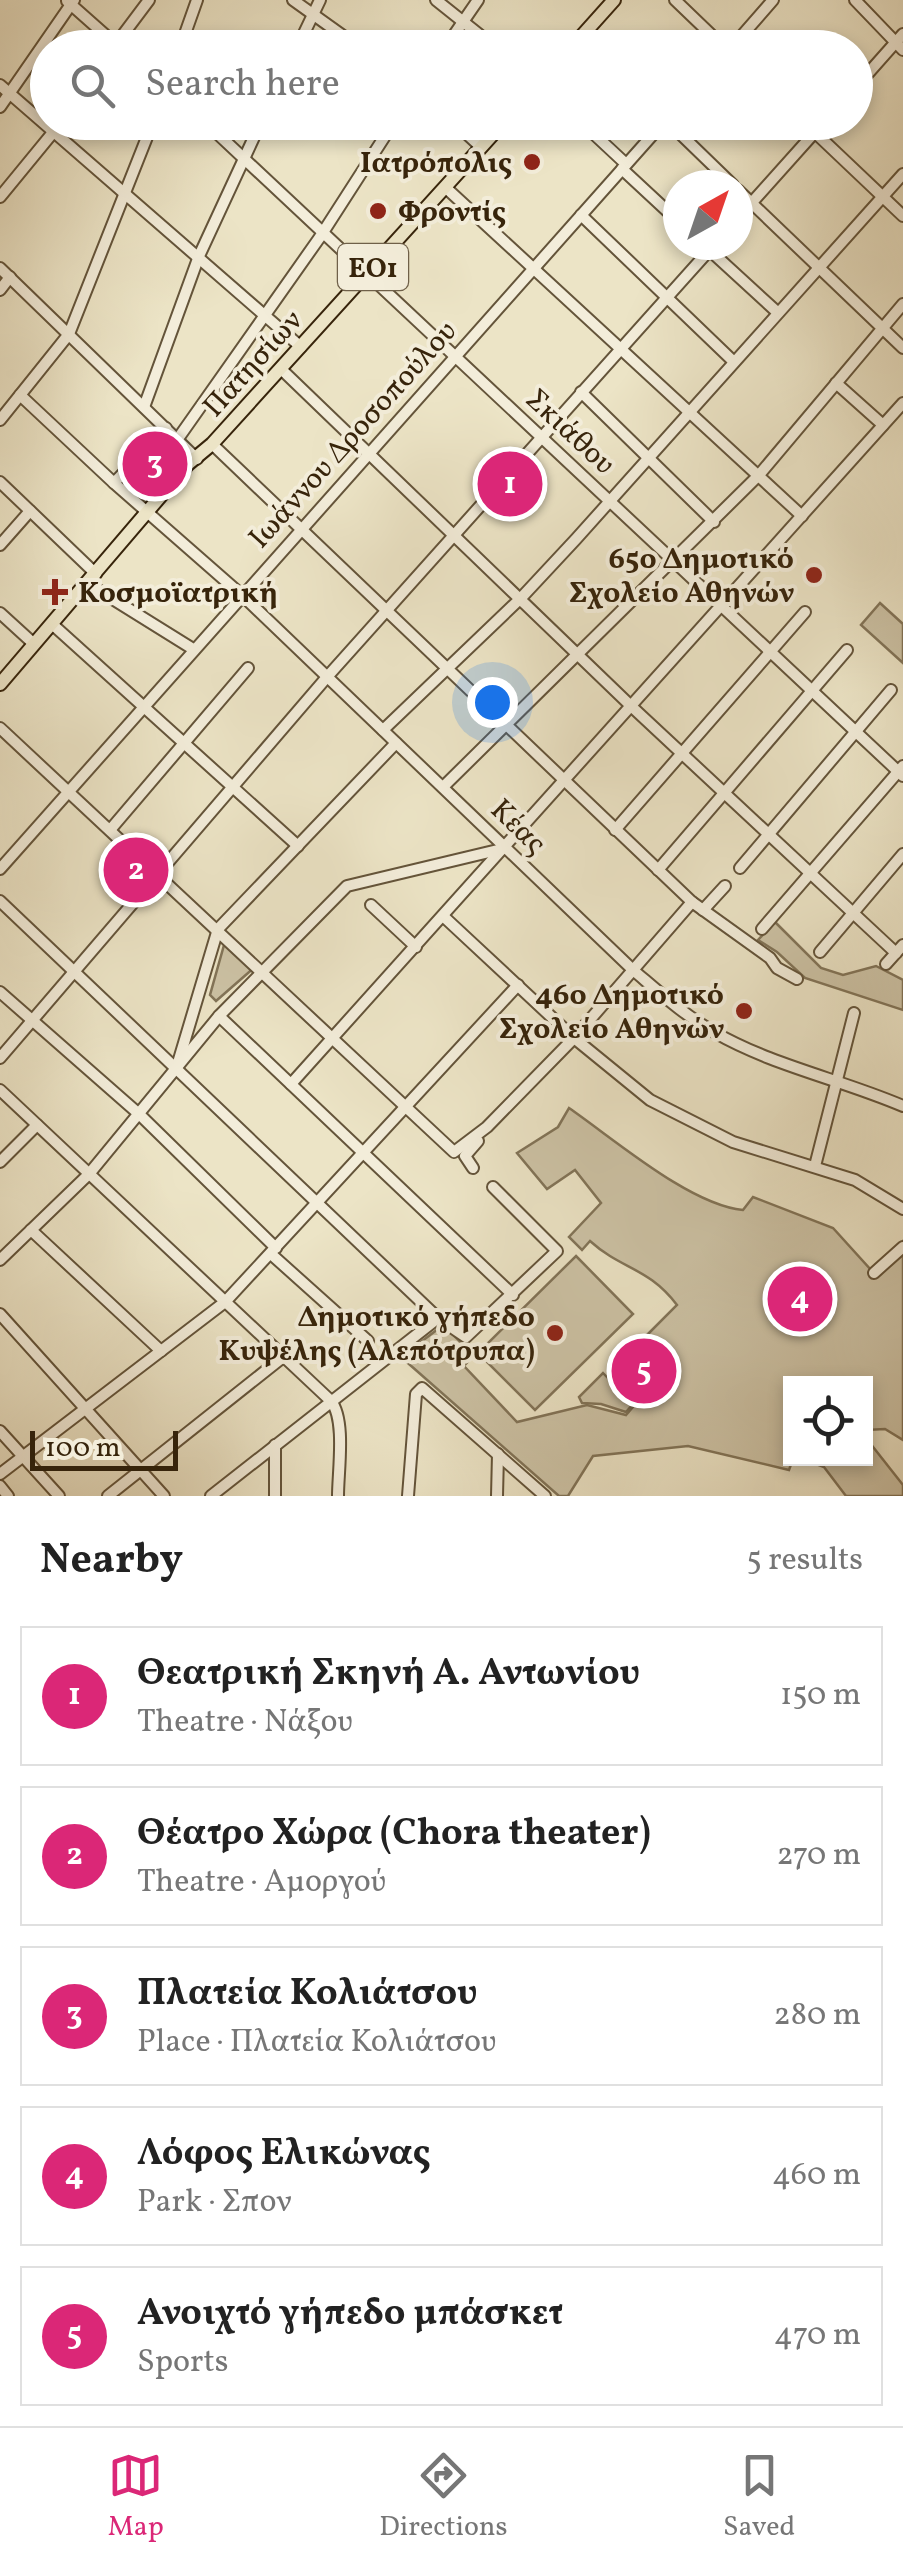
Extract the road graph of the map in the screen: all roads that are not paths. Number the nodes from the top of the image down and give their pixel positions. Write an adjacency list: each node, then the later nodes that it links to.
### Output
1 (149, 0): 16 (street)
2 (198, 0): 17 (street)
3 (293, 0): 12 (street)
4 (320, 0): 12 (street)
5 (436, 0): 13 (street)
6 (478, 0): 13 (street)
7 (614, 0): 22 (main road)
8 (675, 0): 23 (street)
9 (773, 0): 24 (street)
10 (855, 0): 25 (street)
11 (71, 1): 14 (street); 15 (street)
12 (313, 14): 18 (street); 19 (street)
13 (464, 20): 20 (street); 21 (street)
14 (49, 30)
15 (101, 30)
16 (129, 30)
17 (187, 30)
18 (305, 30)
19 (335, 30)
20 (457, 30)
21 (475, 30)
22 (586, 30)
23 (708, 30)
24 (745, 30)
25 (900, 42): 27 (street)
26 (30, 56): 28 (street)
27 (873, 70)
28 (5, 89): 29 (street); 30 (street)
29 (0, 107)
30 (30, 110)
31 (47, 140): 52 (street)
32 (66, 140): 50 (street)
33 (146, 140): 50 (street)
34 (224, 140): 45 (street, Σκιάθου)
35 (252, 140): 45 (street)
36 (382, 140): 58 (street)
37 (474, 140): 44 (street)
38 (488, 140): 44 (main road, Πατησίων / ΕΟ1)
39 (598, 140): 46 (street)
40 (649, 140): 46 (street, Ιωάννου Δροσοπούλου)
41 (685, 140): 47 (street)
42 (808, 140): 53 (street)
43 (823, 140): 51 (street)
44 (482, 147): 49 (main road, Πατησίων / ΕΟ1)
45 (244, 158): 58 (street, Σκιάθου); 59 (street)
46 (624, 167): 55 (street); 56 (street, Ιωάννου Δροσοπούλου)
47 (716, 170)
48 (903, 174): 51 (street)
49 (445, 187): 64 (street); 65 (main road, Πατησίων / ΕΟ1)
50 (127, 194): 59 (street); 73 (street)
51 (882, 196): 57 (street); 62 (street)
52 (0, 197)
53 (753, 202)
54 (753, 204): 62 (street)
55 (663, 206)
56 (581, 215): 64 (street, Ιωάννου Δροσοπούλου); 68 (street)
57 (903, 216)
58 (321, 234): 65 (street, Σκιάθου); 71 (street)
59 (199, 256): 71 (street); 84 (street)
60 (698, 260): 68 (street)
61 (722, 260): 70 (street)
62 (818, 266): 70 (street); 72 (street)
63 (0, 268): 66 (street)
64 (534, 268): 75 (street); 77 (street, Ιωάννου Δροσοπούλου)
65 (366, 276): 74 (main road, Πατησίων / ΕΟ1); 77 (street, Σκιάθου)
66 (10, 278): 67 (street); 73 (street)
67 (0, 290)
68 (666, 298): 75 (street); 78 (street)
69 (903, 304): 72 (street)
70 (776, 312): 78 (street)
71 (266, 315): 74 (street); 90 (street)
72 (882, 328): 76 (street); 80 (street)
73 (69, 334): 82 (street); 84 (street)
74 (301, 347): 79 (main road, Πατησίων / ΕΟ1)
75 (620, 348): 81 (street); 85 (street)
76 (903, 348)
77 (454, 357): 89 (street, Σκιάθου); 92 (street, Ιωάννου Δροσοπούλου)
78 (733, 361): 85 (street)
79 (281, 369): 91 (main road, Πατησίων / ΕΟ1); 92 (street)
80 (836, 383): 87 (street); 95 (street)
81 (581, 392): 89 (street); 93 (street)
82 (20, 395): 86 (street); 97 (street, Κέας)
83 (903, 404): 87 (street)
84 (144, 407): 88 (street)
85 (690, 412): 93 (street); 95 (street)
86 (0, 420)
87 (883, 426): 101 (street)
88 (166, 428): 90 (street); 97 (street)
89 (542, 437): 98 (street, Σκιάθου); 104 (street)
90 (177, 440): 94 (street)
91 (212, 444): 94 (main road, Πατησίων / ΕΟ1); 103 (street)
92 (368, 453): 103 (street, Ιωάννου Δροσοπούλου); 104 (street)
93 (648, 458): 98 (street); 102 (street)
94 (197, 459): 100 (main road, Πατησίων / ΕΟ1)
95 (758, 475): 101 (street); 102 (street)
96 (0, 482): 99 (street)
97 (114, 483): 100 (street, Κέας)
98 (610, 501): 106 (street, Σκιάθου); 109 (street)
99 (30, 511): 105 (street); 107 (street)
100 (146, 511): 107 (main road, Πατησίων / ΕΟ1); 108 (street, Κέας)
101 (802, 516): 110 (street)
102 (714, 522): 106 (street)
103 (301, 528): 108 (street, Ιωάννου Δροσοπούλου); 111 (street)
104 (453, 534): 109 (street); 111 (street)
105 (0, 545)
106 (674, 561): 110 (street, Σκιάθου); 119 (street)
107 (91, 579): 114 (main road, Πατησίων / ΕΟ1); 116 (street)
108 (242, 595): 116 (street, Ιωάννου Δροσοπούλου); 122 (street, Κέας)
109 (521, 598): 119 (street); 120 (street)
110 (720, 606): 118 (street, Σκιάθου); 126 (street)
111 (386, 610): 120 (street); 122 (street)
112 (805, 612): 118 (street)
113 (0, 613): 115 (street)
114 (52, 624): 115 (main road, Πατησίων / ΕΟ1); 127 (street)
115 (34, 644): 123 (main road, Πατησίων / ΕΟ1)
116 (194, 649): 127 (street, Ιωάννου Δροσοπούλου)
117 (847, 650): 125 (street)
118 (770, 652): 125 (street, Σκιάθου); 134 (street)
119 (578, 654): 126 (street); 128 (street)
120 (447, 667): 128 (street); 130 (street)
121 (248, 668): 132 (street)
122 (327, 677): 130 (street, Κέας); 137 (street)
123 (0, 684)
124 (892, 690): 131 (street)
125 (813, 691): 131 (street, Σκιάθου); 140 (street)
126 (631, 706): 134 (street); 136 (street)
127 (144, 707): 132 (street); 139 (street, Ιωάννου Δροσοπούλου)
128 (504, 726): 136 (street); 138 (street)
129 (0, 728): 139 (street)
130 (383, 730): 133 (street, Κέας)
131 (856, 731): 135 (street, Σκιάθου); 143 (street)
132 (184, 743): 137 (street); 141 (street)
133 (396, 743): 138 (street, Κέας); 144 (street)
134 (683, 754): 140 (street); 142 (street)
135 (901, 771): 150 (street)
136 (563, 782): 142 (street); 145 (street)
137 (232, 786): 144 (street); 151 (street)
138 (442, 787): 145 (street, Κέας)
139 (70, 792): 141 (street); 148 (street, Ιωάννου Δροσοπούλου)
140 (726, 793): 143 (street); 149 (street)
141 (110, 830): 151 (street)
142 (615, 830): 149 (street)
143 (769, 833): 147 (street); 150 (street)
144 (298, 846): 159 (street)
145 (506, 848): 158 (street); 165 (street); 166 (street, Κέας)
146 (903, 854): 157 (street)
147 (740, 868)
148 (0, 869)
149 (658, 870): 154 (street)
150 (811, 872): 157 (street); 160 (street)
151 (157, 873): 159 (street); 167 (street)
152 (725, 886): 156 (street)
153 (0, 902): 167 (street)
154 (692, 902): 156 (street); 166 (street)
155 (371, 905): 161 (street)
156 (703, 910): 168 (street)
157 (854, 912): 162 (street); 163 (street)
158 (444, 916): 161 (street); 169 (street)
159 (218, 929): 165 (street); 177 (street)
160 (762, 929)
161 (416, 947): 174 (street)
162 (899, 949): 164 (street)
163 (820, 952)
164 (886, 964)
165 (262, 970): 172 (street); 174 (street)
166 (634, 970): 175 (street); 178 (street, Κέας)
167 (74, 971): 173 (street); 177 (street)
168 (797, 979)
169 (518, 985): 175 (street); 181 (street)
170 (0, 992): 173 (street)
171 (854, 1013): 178 (street)
172 (220, 1016): 177 (street); 179 (street)
173 (32, 1020): 176 (street); 183 (street)
174 (334, 1037): 179 (street); 181 (street)
175 (574, 1038): 185 (street); 188 (street)
176 (0, 1058)
177 (176, 1068): 183 (street); 192 (street)
178 (836, 1082): 182 (street, Κέας); 188 (street)
179 (291, 1084): 186 (street)
180 (0, 1090): 184 (street)
181 (405, 1106): 185 (street); 186 (street)
182 (903, 1106)
183 (140, 1114): 190 (street); 196 (street)
184 (37, 1125): 187 (street); 190 (street)
185 (487, 1128): 189 (street)
186 (363, 1152): 192 (street); 199 (street)
187 (0, 1162)
188 (815, 1166): 193 (street)
189 (473, 1168)
190 (89, 1174): 194 (street); 200 (street)
191 (493, 1187): 199 (street)
192 (318, 1203): 196 (street); 202 (street)
193 (903, 1208)
194 (31, 1230): 197 (street); 204 (street)
195 (903, 1247): 198 (street)
196 (274, 1251): 200 (street); 203 (street)
197 (0, 1260)
198 (874, 1273)
199 (513, 1295): 202 (street)
200 (225, 1302): 204 (street); 205 (street)
201 (0, 1314): 207 (street)
202 (438, 1318): 206 (street)
203 (368, 1341)
204 (160, 1351): 207 (street)
205 (283, 1356): 206 (street); 212 (street)
206 (331, 1401): 209 (street); 221 (street)
207 (86, 1410): 211 (street); 212 (street)
208 (0, 1431): 211 (street)
209 (276, 1446): 219 (street); 220 (street)
210 (498, 1454): 222 (street); 223 (street); 224 (street)
211 (23, 1457): 213 (street); 216 (street)
212 (141, 1471): 217 (street); 218 (street)
213 (0, 1474)
214 (0, 1486): 215 (street)
215 (8, 1496)
216 (59, 1496)
217 (108, 1496)
218 (164, 1496)
219 (211, 1496)
220 (275, 1496)
221 (338, 1496)
222 (408, 1496)
223 (497, 1496)
224 (545, 1496)

